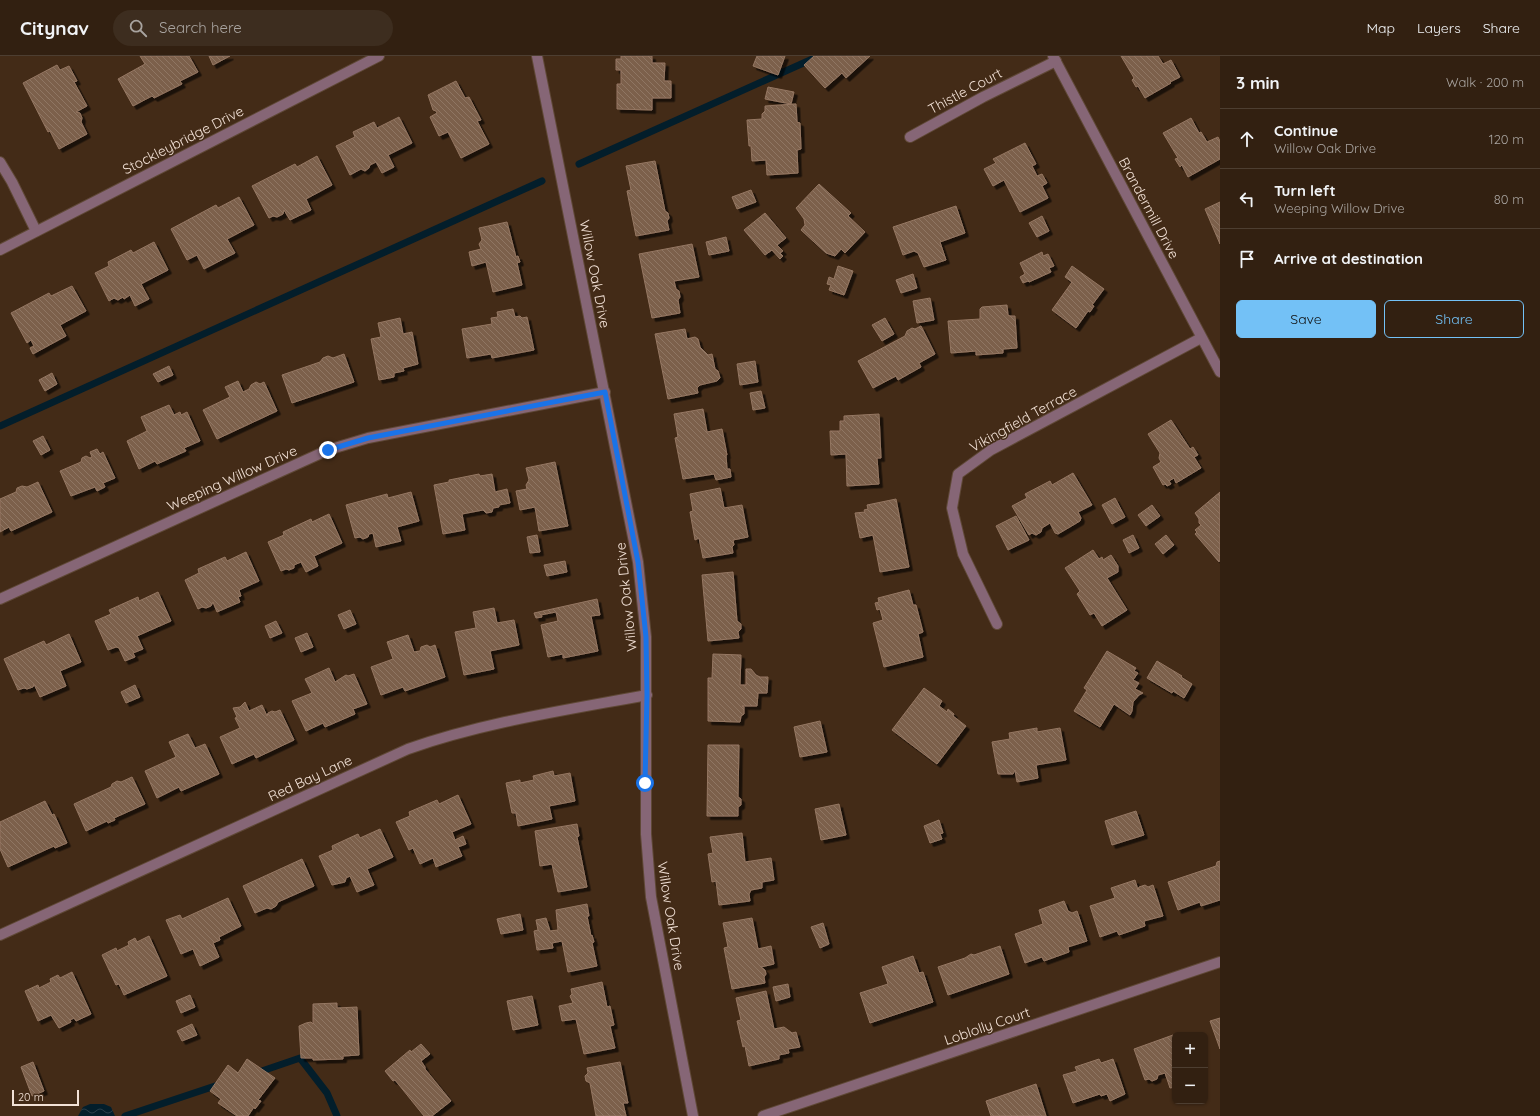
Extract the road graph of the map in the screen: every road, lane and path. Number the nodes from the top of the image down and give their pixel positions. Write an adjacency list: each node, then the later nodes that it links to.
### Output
1 (379, 56): 6 (street, Stockleybridge Drive)
2 (537, 56): 10 (street, Willow Oak Drive)
3 (1055, 58): 4 (street, Thistle Court); 8 (street, Brandermill Drive)
4 (910, 136)
5 (0, 162): 6 (street)
6 (36, 231): 7 (street, Stockleybridge Drive)
7 (0, 250)
8 (1201, 338): 9 (street, Brandermill Drive); 12 (street, Vikingfield Terrace)
9 (1220, 372)
10 (605, 392): 11 (street, Weeping Willow Drive); 13 (street, Willow Oak Drive)
11 (0, 599)
12 (997, 624)
13 (647, 695): 14 (street, Red Bay Lane); 16 (street, Willow Oak Drive)
14 (0, 935)
15 (1220, 962): 17 (street, Loblolly Court)
16 (694, 1116)
17 (763, 1116)

